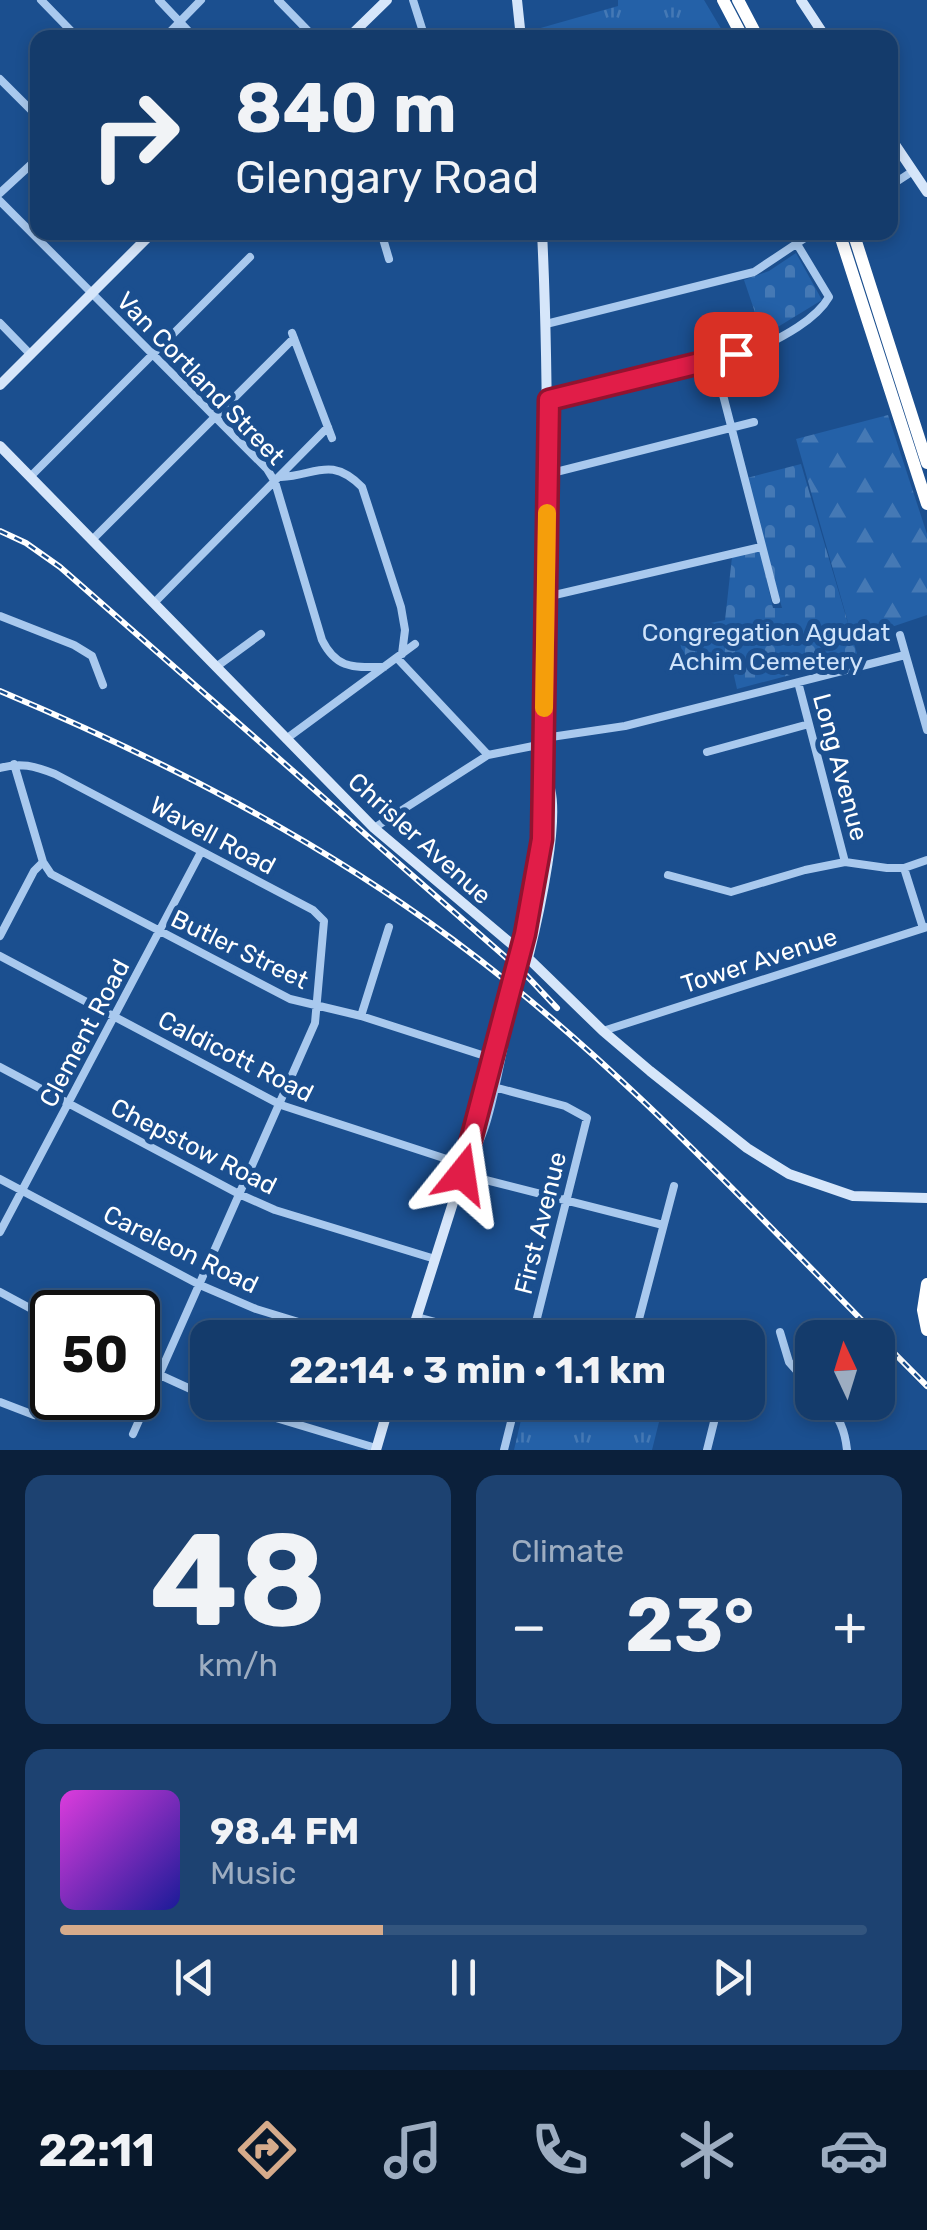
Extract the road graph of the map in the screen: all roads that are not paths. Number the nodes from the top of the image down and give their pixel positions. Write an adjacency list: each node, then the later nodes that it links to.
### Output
1 (40, 0): 12 (street)
2 (159, 0): 11 (street)
3 (200, 0): 11 (street)
4 (278, 0): 15 (street)
5 (386, 0): 16 (main road)
6 (413, 0): 17 (street)
7 (517, 0): 18 (main road)
8 (723, 0): 19 (highway)
9 (738, 0): 20 (highway)
10 (801, 0): 21 (main road)
11 (179, 21): 13 (street); 14 (street)
12 (70, 30)
13 (171, 30)
14 (188, 30)
15 (307, 30)
16 (356, 30)
17 (422, 30)
18 (520, 30)
19 (739, 30)
20 (754, 30)
21 (821, 30)
22 (0, 79): 23 (street)
23 (30, 109)
24 (898, 148): 26 (main road)
25 (30, 166): 29 (street)
26 (913, 170): 27 (street); 28 (main road)
27 (898, 180)
28 (927, 192)
29 (0, 194)
30 (0, 201): 31 (street, Van Cortland Street)
31 (30, 232)
32 (38, 240): 42 (street, Van Cortland Street)
33 (144, 240): 42 (main road)
34 (383, 240): 41 (street)
35 (542, 240): 44 (main road)
36 (803, 240): 39 (street)
37 (842, 240): 60 (highway)
38 (857, 240): 56 (highway)
39 (798, 244): 44 (street); 47 (street)
40 (250, 257): 46 (street)
41 (389, 260)
42 (91, 295): 45 (main road); 46 (street, Van Cortland Street)
43 (0, 324): 45 (street)
44 (546, 324): 49 (main road)
45 (31, 355): 48 (main road)
46 (152, 356): 50 (street, Van Cortland Street); 58 (street)
47 (714, 360): 49 (street); 53 (street)
48 (0, 384)
49 (549, 400): 57 (main road)
50 (214, 416): 52 (street); 59 (street, Van Cortland Street); 61 (street)
51 (754, 422): 53 (street)
52 (328, 428): 54 (street); 59 (street)
53 (730, 430): 57 (street); 62 (street)
54 (332, 438)
55 (0, 446): 58 (main road, Chrisler Avenue)
56 (927, 463)
57 (548, 474): 63 (main road)
58 (30, 477): 61 (main road, Chrisler Avenue)
59 (278, 479): 65 (street); 71 (street); 72 (street, Van Cortland Street)
60 (927, 504)
61 (93, 539): 65 (main road, Chrisler Avenue)
62 (762, 548): 63 (street); 64 (street)
63 (546, 597): 81 (main road)
64 (776, 600)
65 (154, 603): 73 (main road, Chrisler Avenue)
66 (0, 616): 76 (street)
67 (261, 634): 73 (street)
68 (900, 635): 70 (street)
69 (415, 644): 71 (street)
70 (906, 654): 75 (street); 79 (street)
71 (399, 656): 74 (street); 83 (street)
72 (346, 666): 74 (street); 77 (street, Van Cortland Street)
73 (216, 667): 80 (main road, Chrisler Avenue)
74 (384, 667): 77 (street)
75 (798, 682): 78 (street, Long Avenue); 81 (street)
76 (103, 685)
77 (356, 688): 80 (street)
78 (808, 724): 82 (street); 91 (street, Long Avenue)
79 (927, 730)
80 (286, 739): 87 (main road, Chrisler Avenue)
81 (543, 744): 83 (street); 86 (main road)
82 (707, 752)
83 (488, 755): 87 (street)
84 (14, 764): 85 (street); 88 (street, Wavell Road); 90 (street)
85 (0, 768)
86 (544, 778): 99 (main road); 109 (main road, bridge)
87 (374, 828): 99 (main road, Chrisler Avenue)
88 (202, 852): 96 (street, Clement Road); 100 (street, Wavell Road)
89 (927, 860): 92 (street)
90 (43, 862): 96 (street, Butler Street); 97 (street)
91 (845, 862): 92 (street); 93 (street)
92 (904, 868): 95 (street)
93 (668, 876)
94 (390, 927): 102 (street)
95 (925, 927): 103 (street, Tower Avenue)
96 (160, 933): 100 (street, Butler Street); 101 (street, Clement Road)
97 (0, 936)
98 (0, 956): 101 (street, Caldicott Road)
99 (528, 958): 103 (main road, Chrisler Avenue)
100 (318, 1008): 102 (street, Butler Street); 108 (street)
101 (115, 1016): 107 (street, Clement Road); 108 (street, Caldicott Road)
102 (361, 1016): 109 (street, Butler Street)
103 (603, 1031): 114 (main road, Chrisler Avenue)
104 (504, 1046): 106 (street)
105 (0, 1068): 107 (street, Chepstow Road)
106 (494, 1087): 109 (street); 115 (street, First Avenue)
107 (68, 1104): 112 (street, Clement Road); 113 (street, Chepstow Road)
108 (281, 1105): 109 (street, Caldicott Road); 113 (street)
109 (462, 1167): 115 (street, Caldicott Road); 118 (main road)
110 (0, 1178): 112 (street, Careleon Road)
111 (674, 1186): 116 (street)
112 (22, 1190): 117 (street, Clement Road); 120 (street, Careleon Road)
113 (239, 1194): 118 (street, Chepstow Road); 120 (street)
114 (924, 1198)
115 (566, 1202): 116 (street, Caldicott Road); 127 (street, First Avenue)
116 (663, 1225): 128 (street)
117 (0, 1232)
118 (435, 1260): 123 (main road)
119 (927, 1284): 129 (highway)
120 (200, 1285): 124 (street, Careleon Road); 132 (street)
121 (0, 1292): 122 (street)
122 (30, 1308)
123 (417, 1317): 125 (main road); 126 (street)
124 (292, 1320)
125 (416, 1320)
126 (428, 1320)
127 (536, 1320)
128 (639, 1320)
129 (927, 1330)
130 (780, 1332): 131 (street)
131 (795, 1368)
132 (160, 1372)
133 (160, 1377): 134 (street)
134 (190, 1389)
135 (0, 1402): 136 (street)
136 (30, 1413)
137 (139, 1420): 143 (street)
138 (282, 1420): 144 (street)
139 (385, 1420): 144 (main road)
140 (512, 1420): 145 (street)
141 (714, 1420): 146 (street)
142 (839, 1420): 147 (street)
143 (133, 1434)
144 (376, 1449)
145 (504, 1450)
146 (707, 1450)
147 (847, 1450)

